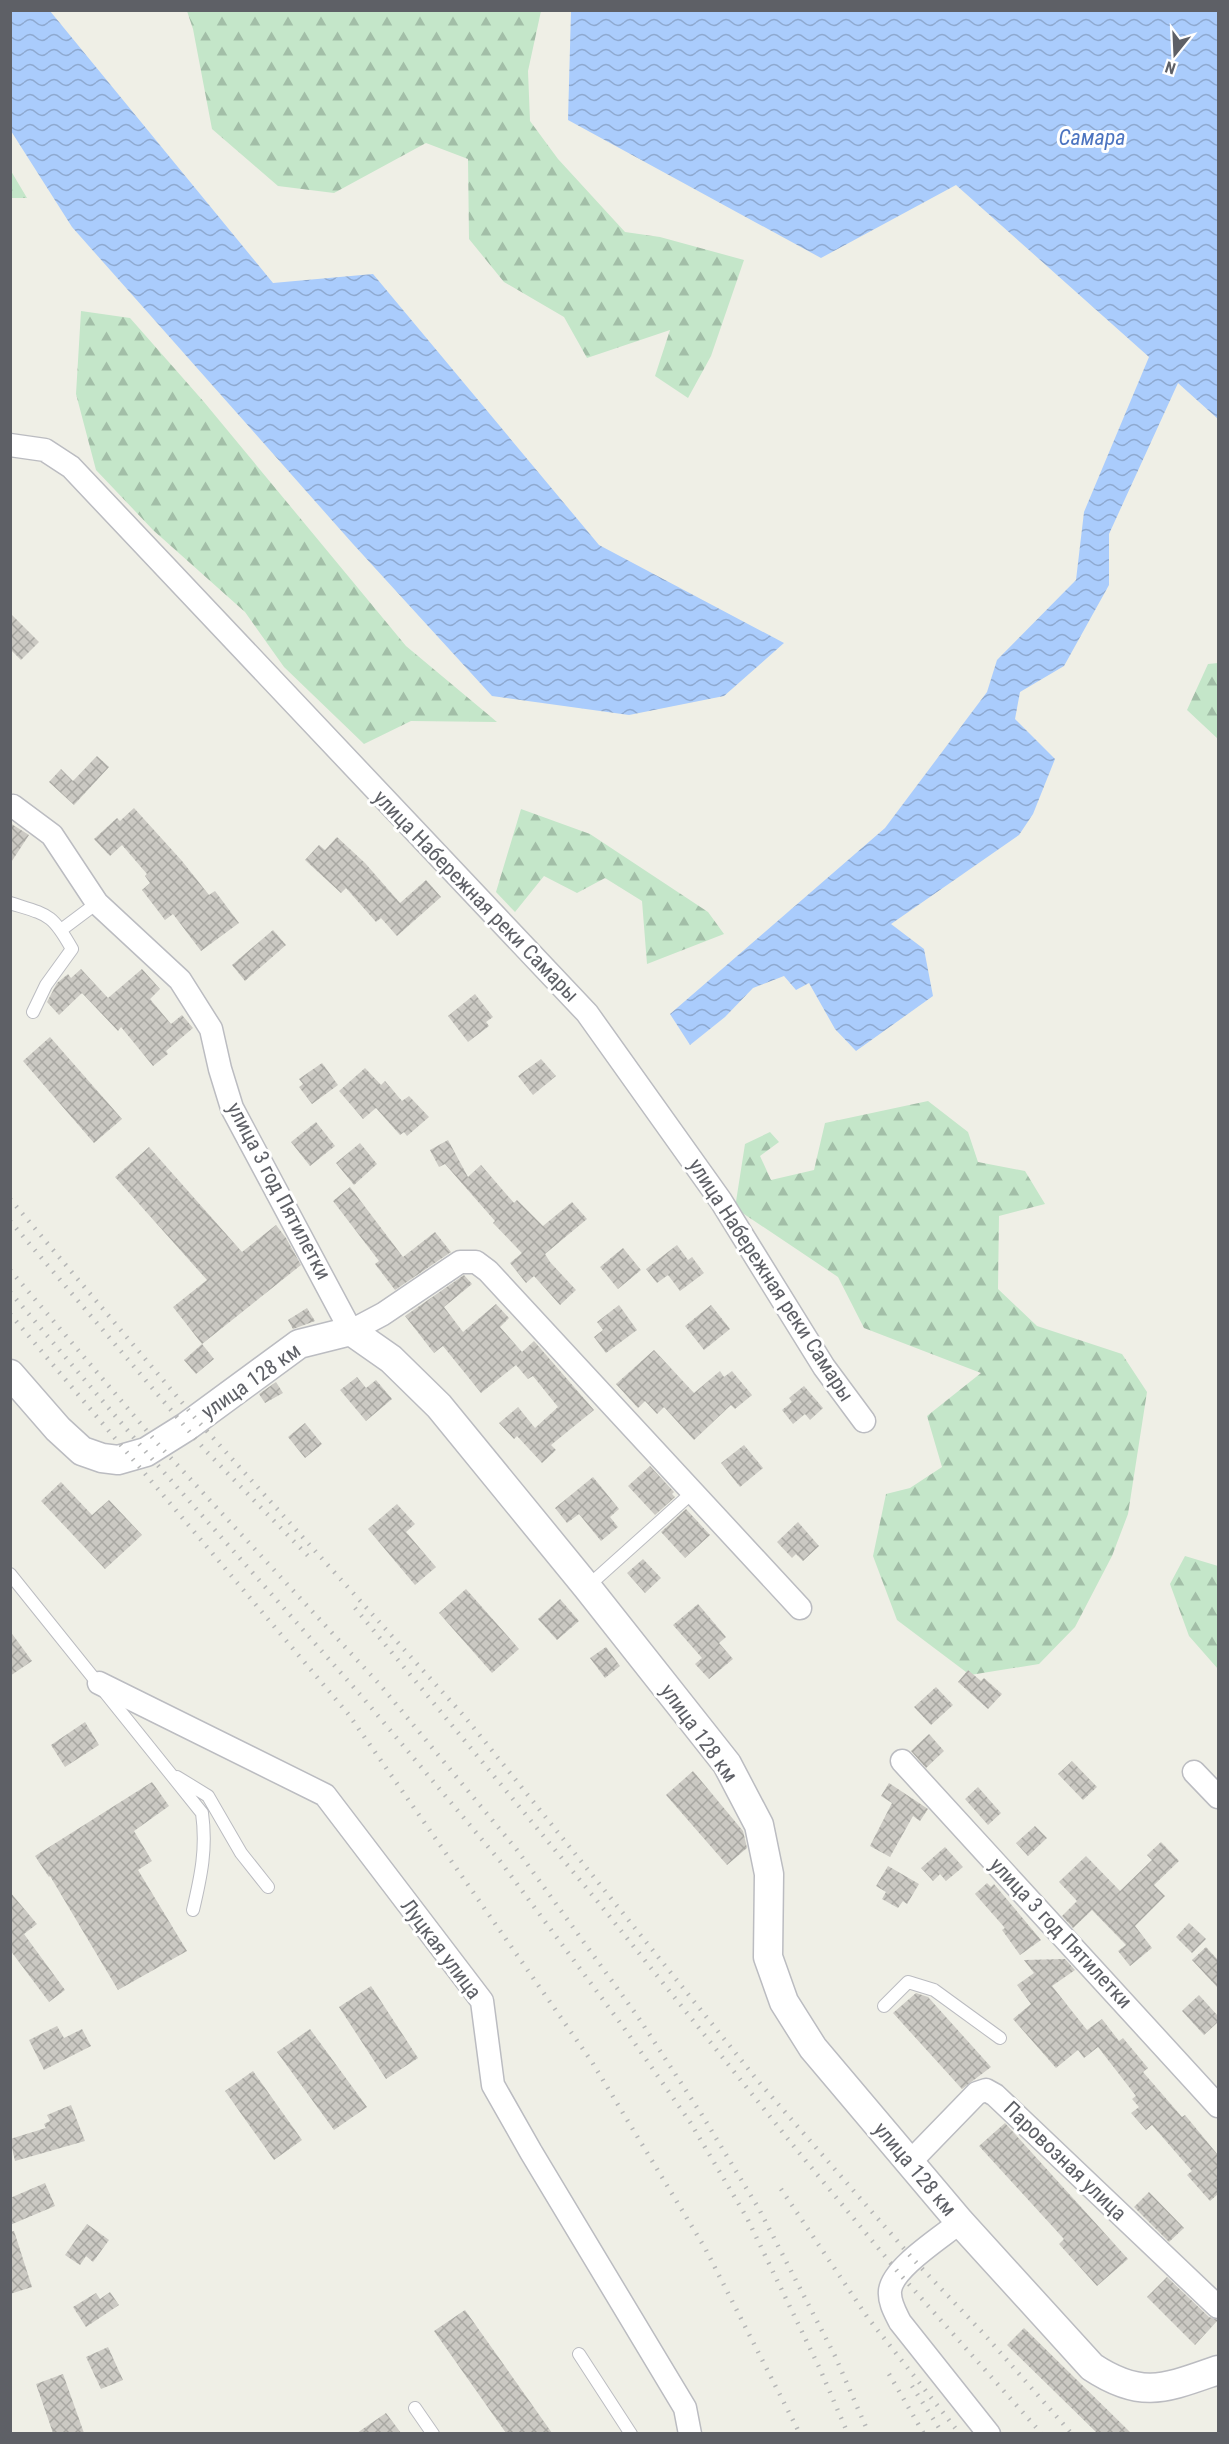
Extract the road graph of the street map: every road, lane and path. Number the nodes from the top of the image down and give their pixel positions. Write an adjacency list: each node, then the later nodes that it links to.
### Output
1 (10, 445): 9 (street, улица Набережная реки Самары)
2 (10, 808): 4 (street, улица 3 год Пятилетки)
3 (10, 903): 5 (lane)
4 (97, 903): 5 (lane); 7 (street, улица 3 год Пятилетки)
5 (61, 930): 6 (lane)
6 (33, 1012)
7 (351, 1331): 8 (street, улица 128 км); 10 (street); 12 (street, улица 128 км)
8 (10, 1374)
9 (864, 1421)
10 (694, 1491): 12 (lane); 13 (street)
11 (10, 1574): 14 (lane)
12 (587, 1587): 24 (street, улица 128 км)
13 (800, 1608)
14 (99, 1683): 16 (lane); 32 (street, Луцкая улица)
15 (902, 1761): 23 (street, улица 3 год Пятилетки)
16 (169, 1771): 19 (lane); 20 (lane)
17 (1194, 1772): 18 (street)
18 (1218, 1797)
19 (268, 1887)
20 (193, 1910)
21 (884, 2006): 22 (lane)
22 (1000, 2038)
23 (1218, 2106)
24 (909, 2162): 25 (street, улица 128 км); 26 (street, Паровозная улица)
25 (960, 2222): 28 (street, улица 128 км); 33 (street)
26 (1218, 2307)
27 (579, 2354): 31 (lane)
28 (1218, 2370)
29 (415, 2408): 30 (lane)
30 (433, 2433)
31 (631, 2433)
32 (690, 2433)
33 (989, 2433)

